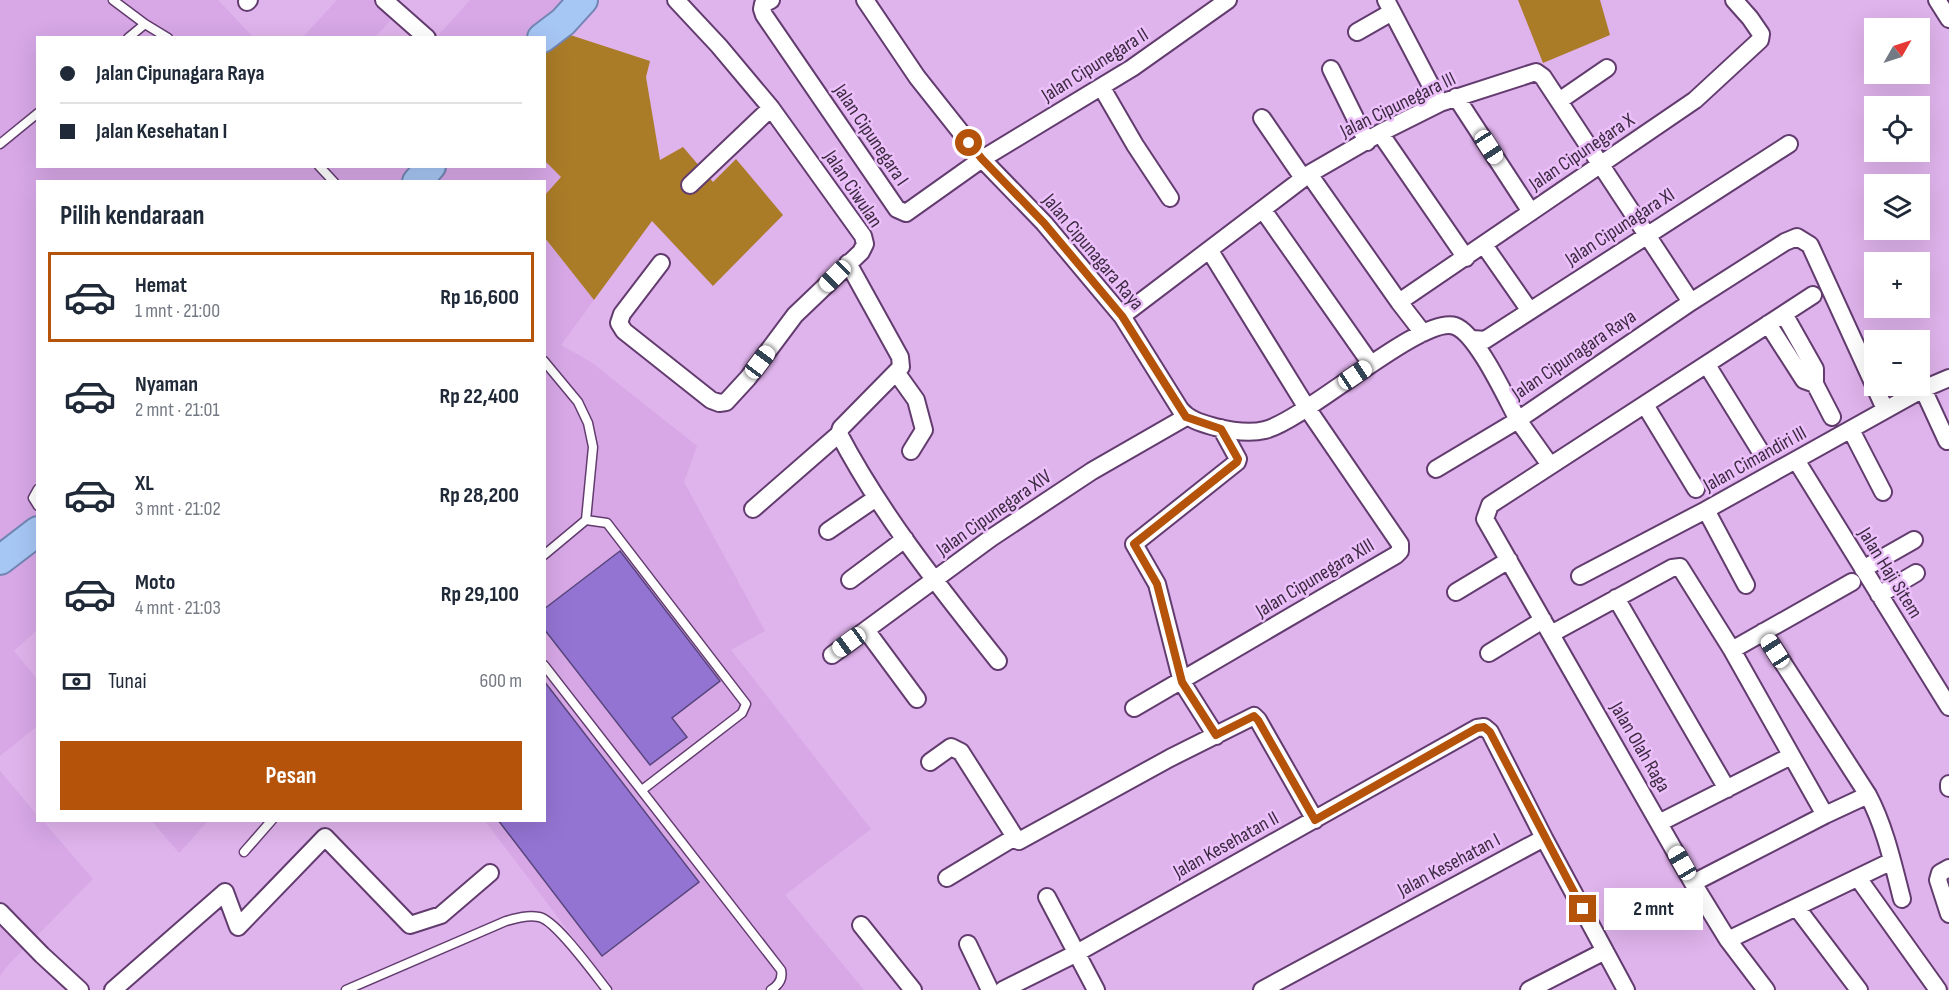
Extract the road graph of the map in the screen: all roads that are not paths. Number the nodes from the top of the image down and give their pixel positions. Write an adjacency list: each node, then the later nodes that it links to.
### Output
1 (113, 0): 13 (lane)
2 (384, 0): 17 (street)
3 (563, 0): 18 (highway)
4 (584, 0): 19 (highway)
5 (676, 0): 25 (street, Jalan Ciwulan)
6 (771, 0): 31 (street, Jalan Cipunegara I)
7 (865, 0): 31 (street, Jalan Cipunagara Raya)
8 (1227, 0): 22 (street, Jalan Cipunegara II)
9 (1734, 0): 32 (street, Jalan Cipunegara X)
10 (1937, 0): 12 (street)
11 (1389, 6): 14 (street); 23 (street)
12 (1949, 19)
13 (145, 24): 15 (lane); 16 (lane)
14 (1357, 32)
15 (130, 36)
16 (165, 36)
17 (425, 36)
18 (543, 36)
19 (545, 36)
20 (1607, 68): 24 (street)
21 (1331, 69): 28 (street)
22 (1102, 88): 31 (street, Jalan Cipunegara II); 39 (street)
23 (1448, 100): 24 (street, Jalan Cipunegara III); 28 (street, Jalan Cipunegara III); 41 (street)
24 (1559, 101): 32 (street, Jalan Cipunegara III)
25 (771, 108): 38 (street); 47 (street, Jalan Ciwulan)
26 (36, 115): 29 (lane)
27 (1262, 118): 35 (street)
28 (1373, 137): 35 (street, Jalan Cipunegara III); 45 (street)
29 (0, 144)
30 (1789, 144): 42 (street, Jalan Cipunagara XI)
31 (982, 159): 53 (street, Jalan Cipunagara Raya)
32 (1601, 163): 41 (street, Jalan Cipunegara X); 42 (street, Jalan Cipunegara III)
33 (321, 168): 36 (lane)
34 (429, 168): 37 (highway)
35 (1306, 176): 40 (street, Jalan Cipunegara III); 49 (street)
36 (332, 180)
37 (419, 180)
38 (690, 185)
39 (1170, 198)
40 (1263, 210): 44 (street, Jalan Cipunegara III); 58 (street)
41 (1532, 212): 43 (street, Jalan Cipunegara X)
42 (1647, 235): 50 (street, Jalan Cipunegara III); 51 (street, Jalan Cipunagara XI)
43 (1484, 245): 45 (street, Jalan Cipunegara X); 51 (street)
44 (1210, 251): 53 (street, Jalan Cipunegara III); 67 (street)
45 (1466, 258): 49 (street, Jalan Cipunegara X)
46 (661, 263): 47 (street, Jalan Ciwulan)
47 (848, 263): 60 (street)
48 (1813, 295): 52 (street)
49 (1399, 302): 55 (street)
50 (1691, 302): 68 (street, Jalan Cipunagara Raya); 71 (street, Jalan Cipunagara Raya)
51 (1530, 311): 56 (street, Jalan Cipunagara XI)
52 (1784, 314): 54 (street); 62 (street)
53 (1122, 316): 69 (street, Jalan Cipunagara Raya)
54 (1768, 324): 59 (street); 62 (street)
55 (1423, 333): 56 (street); 58 (street)
56 (1473, 339): 71 (street, Jalan Cipunagara Raya)
57 (546, 364): 86 (lane)
58 (1371, 364): 67 (street)
59 (1707, 365): 66 (street); 76 (street)
60 (896, 372): 74 (street); 77 (street)
61 (1949, 378): 63 (street, Jalan Cimandiri III)
62 (1815, 384): 70 (street)
63 (1930, 386)
64 (1910, 396): 68 (street, Jalan Cimandiri III)
65 (1926, 396): 75 (street)
66 (1645, 405): 79 (street); 81 (street)
67 (1307, 408): 72 (street); 111 (street, Jalan Cipunegara XIII)
68 (1885, 410): 73 (street, Jalan Cimandiri III)
69 (1186, 417): 72 (street); 98 (street, Jalan Cipunegara XIV)
70 (1832, 417)
71 (1518, 420): 79 (street); 80 (street)
72 (1221, 429): 111 (street)
73 (1851, 430): 78 (street, Jalan Cimandiri III); 82 (street)
74 (839, 434): 83 (street); 84 (street)
75 (1947, 441)
76 (1759, 449)
77 (911, 451)
78 (1796, 460): 85 (street, Jalan Cimandiri III); 95 (street, Jalan Haji Sitem)
79 (1550, 465): 93 (street, Jalan Olah Raga)
80 (1436, 469)
81 (1696, 489)
82 (1883, 492)
83 (876, 498): 87 (street); 89 (street)
84 (753, 509)
85 (1706, 510): 96 (street, Jalan Cimandiri III); 99 (street)
86 (586, 520): 91 (lane); 119 (lane)
87 (828, 531)
88 (36, 533): 92 (highway)
89 (905, 539): 97 (street); 98 (street)
90 (1914, 540): 95 (street)
91 (546, 553)
92 (0, 560)
93 (1509, 560): 100 (street); 103 (street, Jalan Olah Raga)
94 (1916, 573): 101 (street)
95 (1858, 575): 101 (street, Jalan Haji Sitem); 105 (street)
96 (1580, 576)
97 (850, 580)
98 (934, 580): 104 (street, Jalan Cipunegara XIV); 109 (street)
99 (1746, 585)
100 (1456, 592)
101 (1879, 595): 113 (street, Jalan Haji Sitem)
102 (1616, 598): 103 (street); 106 (street); 118 (street)
103 (1547, 627): 107 (street); 124 (street, Jalan Olah Raga)
104 (866, 630): 108 (street, Jalan Cipunegara XIV); 112 (street)
105 (1763, 632): 106 (street); 120 (street)
106 (1732, 650): 116 (street)
107 (1489, 653)
108 (832, 655)
109 (998, 661)
110 (546, 668): 119 (lane)
111 (1182, 682): 114 (street, Jalan Cipunegara XIII); 115 (street)
112 (917, 699)
113 (1949, 707)
114 (1134, 708)
115 (1216, 735): 122 (street); 125 (street)
116 (1791, 756): 118 (street); 121 (street)
117 (930, 762): 125 (street)
118 (1727, 789): 124 (street)
119 (642, 790): 148 (lane)
120 (1868, 795): 121 (street); 128 (street)
121 (1826, 814): 133 (street)
122 (1315, 820): 126 (street, Jalan Kesehatan II); 143 (street, Jalan Kesehatan II)
123 (270, 822): 127 (lane)
124 (1659, 824): 133 (street, Jalan Olah Raga)
125 (1015, 837): 131 (street)
126 (1544, 838): 142 (street); 153 (street, Jalan Kesehatan I)
127 (244, 852)
128 (1892, 861): 132 (street); 135 (street)
129 (1949, 868): 137 (street)
130 (490, 873): 145 (street)
131 (947, 878)
132 (1858, 878): 136 (street); 158 (street)
133 (1693, 883): 140 (street, Jalan Olah Raga)
134 (1047, 897): 143 (street)
135 (1902, 899)
136 (1797, 908): 140 (street); 157 (street)
137 (1948, 911)
138 (0, 912): 144 (street)
139 (861, 926): 149 (street)
140 (1728, 940): 156 (street, Jalan Olah Raga)
141 (968, 944): 150 (street)
142 (1605, 951): 154 (street); 155 (street)
143 (1076, 954): 151 (street, Jalan Kesehatan II); 152 (street)
144 (80, 990)
145 (113, 990)
146 (346, 990): 147 (lane)
147 (607, 990)
148 (771, 990)
149 (913, 990)
150 (990, 990)
151 (1003, 990)
152 (1096, 990)
153 (1262, 990)
154 (1529, 990)
155 (1626, 990)
156 (1766, 990)
157 (1859, 990)
158 (1938, 990)

